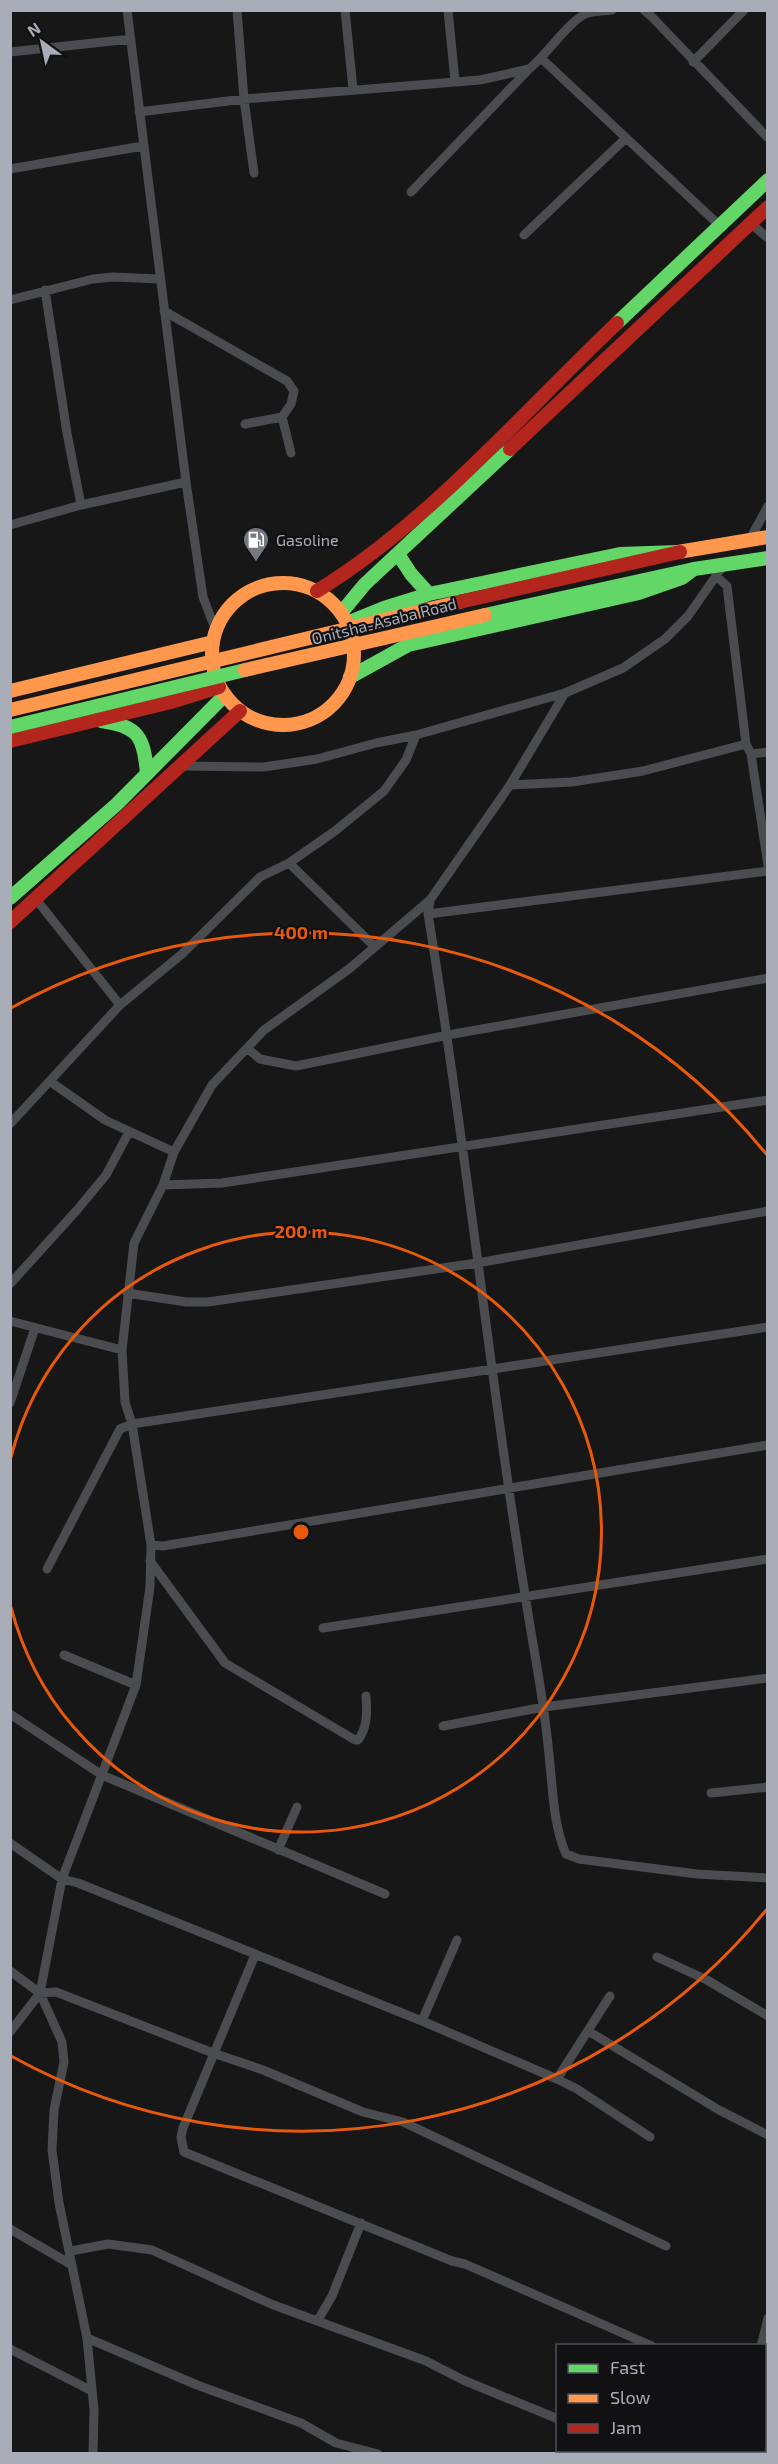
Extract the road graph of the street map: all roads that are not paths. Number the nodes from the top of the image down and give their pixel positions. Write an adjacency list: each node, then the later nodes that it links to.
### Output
1 (127, 10): 9 (street)
2 (237, 10): 16 (street)
3 (345, 10): 15 (street)
4 (448, 10): 14 (street)
5 (612, 10): 8 (street)
6 (644, 10): 12 (street)
7 (744, 10): 12 (street)
8 (578, 14): 11 (street)
9 (131, 39): 10 (street); 17 (street)
10 (10, 52)
11 (542, 59): 13 (street); 18 (street)
12 (693, 62): 19 (street)
13 (529, 69): 14 (street); 24 (street)
14 (455, 81): 15 (street)
15 (353, 89): 16 (street)
16 (244, 99): 17 (street); 22 (street)
17 (139, 112): 20 (street)
18 (626, 138): 27 (street); 28 (street)
19 (768, 138)
20 (144, 146): 21 (street); 30 (street)
21 (10, 169)
22 (254, 173)
23 (768, 180): 27 (main road)
24 (411, 192)
25 (768, 207): 26 (main road)
26 (750, 223): 29 (street); 44 (main road)
27 (720, 226): 49 (main road)
28 (524, 235)
29 (768, 238)
30 (159, 279): 31 (street); 33 (street)
31 (45, 290): 32 (street); 38 (street)
32 (10, 300)
33 (164, 311): 34 (street); 37 (street)
34 (282, 417): 35 (street); 36 (street)
35 (245, 424)
36 (291, 453)
37 (186, 482): 38 (street); 52 (street)
38 (81, 505): 40 (street)
39 (768, 506): 42 (street)
40 (10, 525)
41 (768, 537): 42 (main road)
42 (750, 539): 43 (main road)
43 (680, 552): 50 (main road); 57 (main road, bridge)
44 (398, 554): 50 (main road); 51 (main road)
45 (768, 558): 46 (main road, Onitsha-Asaba Road)
46 (724, 563): 47 (main road, Onitsha-Asaba Road); 48 (street)
47 (694, 569): 53 (main road); 60 (main road, Onitsha-Asaba Road, bridge)
48 (716, 576): 56 (street); 63 (street)
49 (317, 591): 51 (main road); 52 (main road)
50 (429, 594): 51 (main road)
51 (344, 618): 53 (main road)
52 (214, 636): 54 (main road); 55 (main road)
53 (350, 677): 58 (main road)
54 (10, 691)
55 (222, 691): 58 (main road); 59 (main road); 67 (main road)
56 (565, 693): 61 (street); 68 (street)
57 (10, 710)
58 (240, 711): 66 (main road)
59 (95, 720): 62 (main road); 67 (main road)
60 (10, 727)
61 (416, 735): 66 (street); 71 (street)
62 (10, 741)
63 (746, 744): 65 (street); 68 (street)
64 (768, 752): 65 (street)
65 (751, 754): 72 (street)
66 (183, 766): 70 (main road)
67 (147, 774): 69 (main road)
68 (510, 785): 76 (street)
69 (84, 832): 70 (main road); 74 (main road)
70 (95, 843): 75 (main road)
71 (289, 863): 79 (street); 81 (street)
72 (768, 865)
73 (768, 871): 77 (street)
74 (10, 898)
75 (35, 898): 78 (main road); 81 (street)
76 (430, 900): 77 (street); 79 (street)
77 (428, 914): 82 (street)
78 (10, 922)
79 (375, 947): 83 (street)
80 (768, 978): 82 (street)
81 (120, 1005): 84 (street)
82 (448, 1035): 83 (street); 88 (street)
83 (247, 1048): 89 (street)
84 (51, 1083): 86 (street); 87 (street)
85 (768, 1100): 88 (street)
86 (10, 1124)
87 (129, 1132): 89 (street); 93 (street)
88 (462, 1146): 90 (street); 92 (street)
89 (174, 1152): 90 (street)
90 (163, 1185): 94 (street)
91 (768, 1211): 92 (street)
92 (477, 1263): 94 (street); 99 (street)
93 (10, 1284)
94 (127, 1293): 98 (street)
95 (10, 1321): 97 (street)
96 (768, 1327): 99 (street)
97 (35, 1328): 98 (street); 100 (street)
98 (122, 1350): 101 (street)
99 (493, 1369): 101 (street); 103 (street)
100 (10, 1403)
101 (132, 1424): 104 (street); 107 (street)
102 (768, 1445): 103 (street)
103 (510, 1488): 104 (street); 108 (street)
104 (151, 1545): 106 (street)
105 (768, 1559): 108 (street)
106 (150, 1562): 112 (street); 113 (street)
107 (47, 1569)
108 (525, 1597): 109 (street); 114 (street)
109 (323, 1628)
110 (64, 1655): 112 (street)
111 (768, 1678): 114 (street)
112 (136, 1685): 117 (street)
113 (366, 1696)
114 (544, 1707): 116 (street); 123 (street)
115 (10, 1714): 117 (street)
116 (443, 1726)
117 (102, 1775): 122 (street); 124 (street)
118 (768, 1787): 119 (street)
119 (711, 1793)
120 (297, 1807): 122 (street)
121 (10, 1843): 124 (street)
122 (278, 1850): 125 (street)
123 (768, 1878)
124 (62, 1879): 127 (street); 130 (street)
125 (385, 1894)
126 (457, 1940): 133 (street)
127 (255, 1955): 133 (street); 136 (street)
128 (657, 1957): 132 (street)
129 (10, 1971): 130 (street)
130 (40, 1992): 135 (street); 136 (street); 143 (street)
131 (609, 1996): 134 (street)
132 (768, 2016)
133 (422, 2021): 137 (street)
134 (588, 2031): 137 (street); 138 (street)
135 (10, 2032)
136 (213, 2054): 140 (street); 142 (street)
137 (557, 2079): 139 (street)
138 (768, 2135)
139 (650, 2137)
140 (362, 2223): 146 (street); 148 (street)
141 (10, 2229): 144 (street)
142 (666, 2246)
143 (71, 2252): 144 (street); 146 (street)
144 (72, 2265): 147 (street)
145 (768, 2318): 149 (street)
146 (318, 2320): 152 (street)
147 (87, 2338): 151 (street); 154 (street)
148 (648, 2344)
149 (761, 2344)
150 (10, 2349): 151 (street)
151 (92, 2391): 153 (street)
152 (556, 2418)
153 (93, 2454)
154 (378, 2454)

